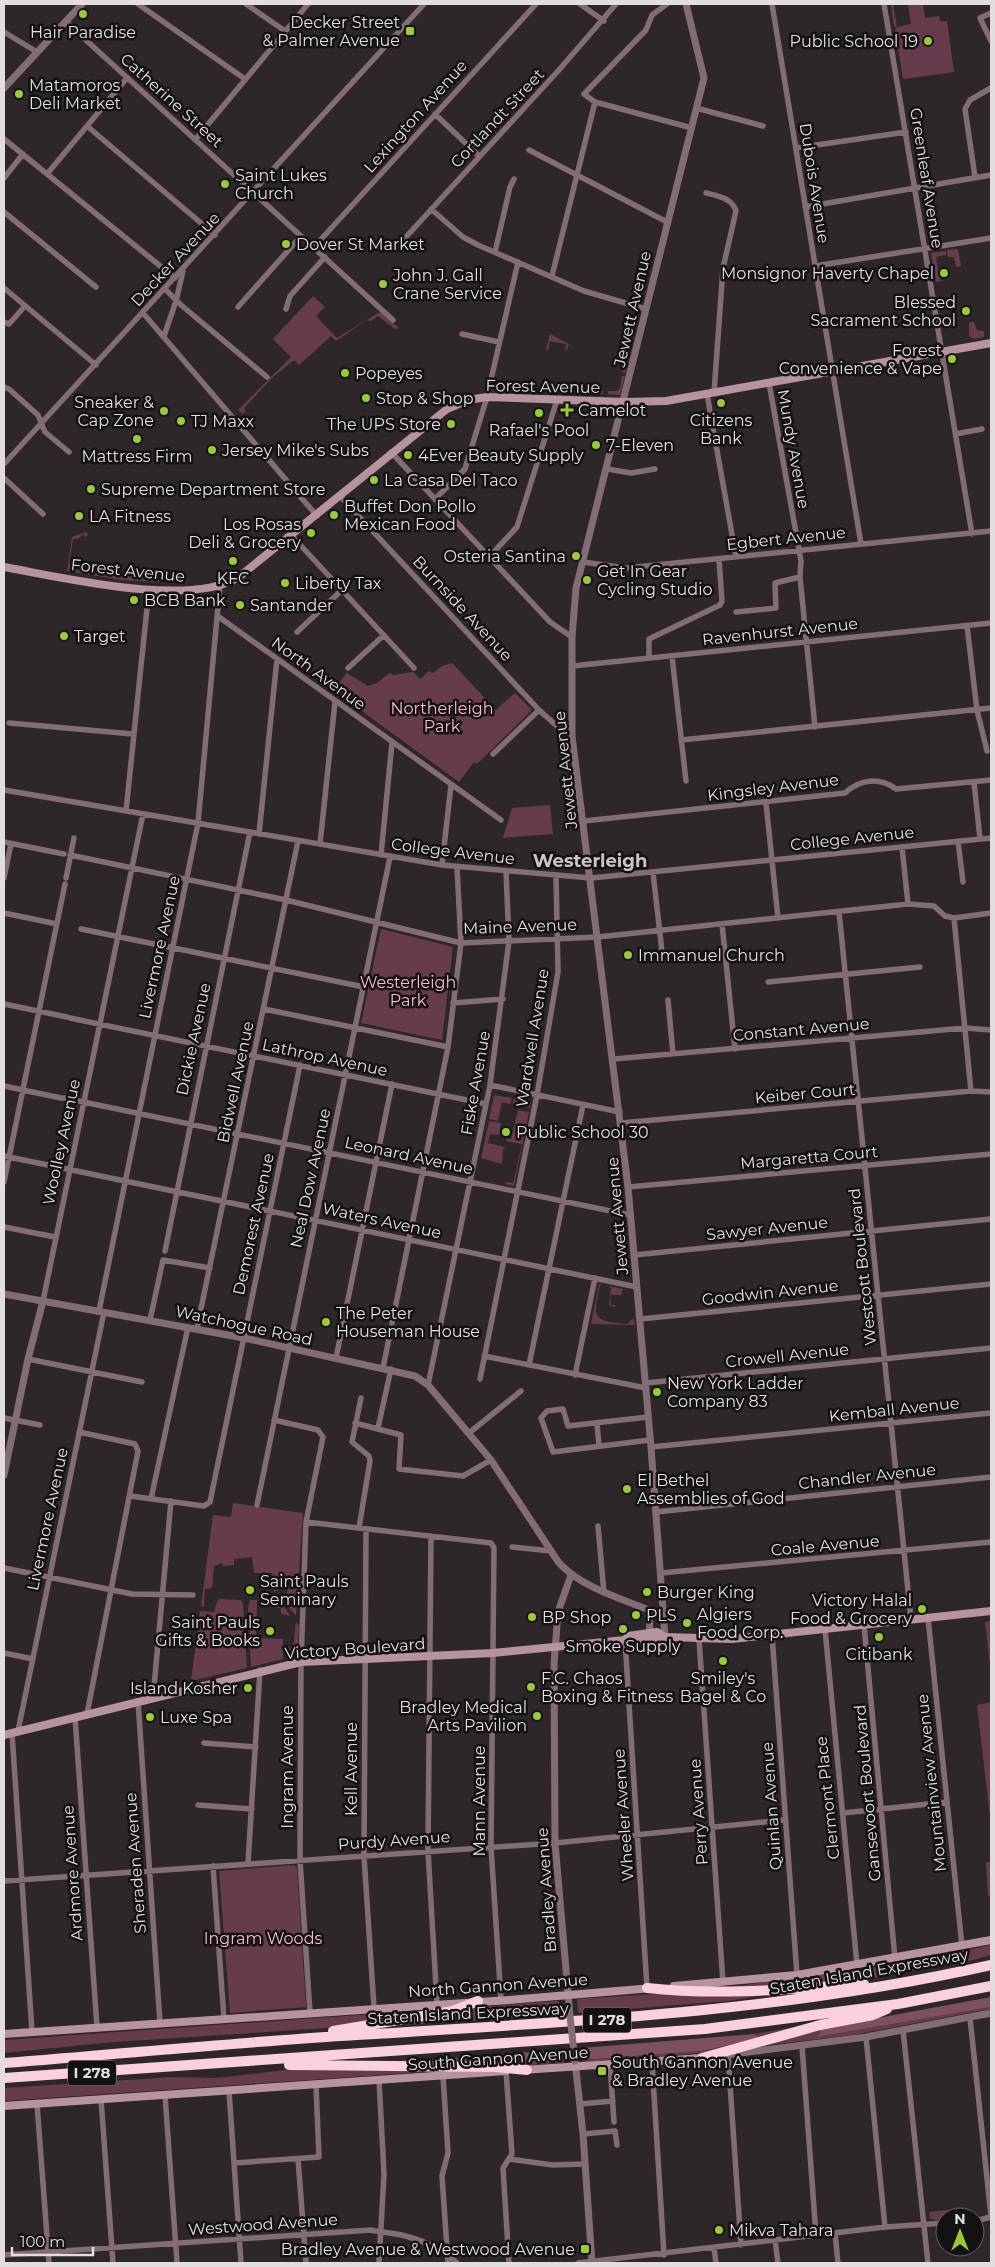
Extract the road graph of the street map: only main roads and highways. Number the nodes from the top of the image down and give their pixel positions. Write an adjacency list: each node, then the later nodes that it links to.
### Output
1 (991, 343): 2 (main road, Forest Avenue)
2 (4, 567)
3 (991, 1611): 4 (main road, Victory Boulevard)
4 (665, 1637): 5 (main road, Victory Boulevard); 5 (main road, Victory Boulevard)
5 (625, 1640): 6 (main road, Victory Boulevard)
6 (4, 1735)
7 (991, 1940): 11 (main road, North Gannon Avenue)
8 (991, 1965): 9 (highway, Staten Island Expressway / I 278)
9 (910, 1981): 11 (highway); 15 (highway, Staten Island Expressway / I 278)
10 (991, 1986): 13 (highway, Staten Island Expressway / I 278)
11 (647, 1988): 12 (main road, North Gannon Avenue)
12 (478, 2001): 14 (main road, North Gannon Avenue); 15 (highway)
13 (898, 2004): 16 (highway); 18 (highway, Staten Island Expressway / I 278)
14 (4, 2034)
15 (301, 2038): 17 (highway, Staten Island Expressway / I 278)
16 (702, 2058): 19 (main road, South Gannon Avenue)
17 (4, 2063)
18 (248, 2063): 19 (highway); 20 (highway, Staten Island Expressway / I 278)
19 (527, 2070): 21 (main road, South Gannon Avenue)
20 (4, 2078)
21 (4, 2106)

